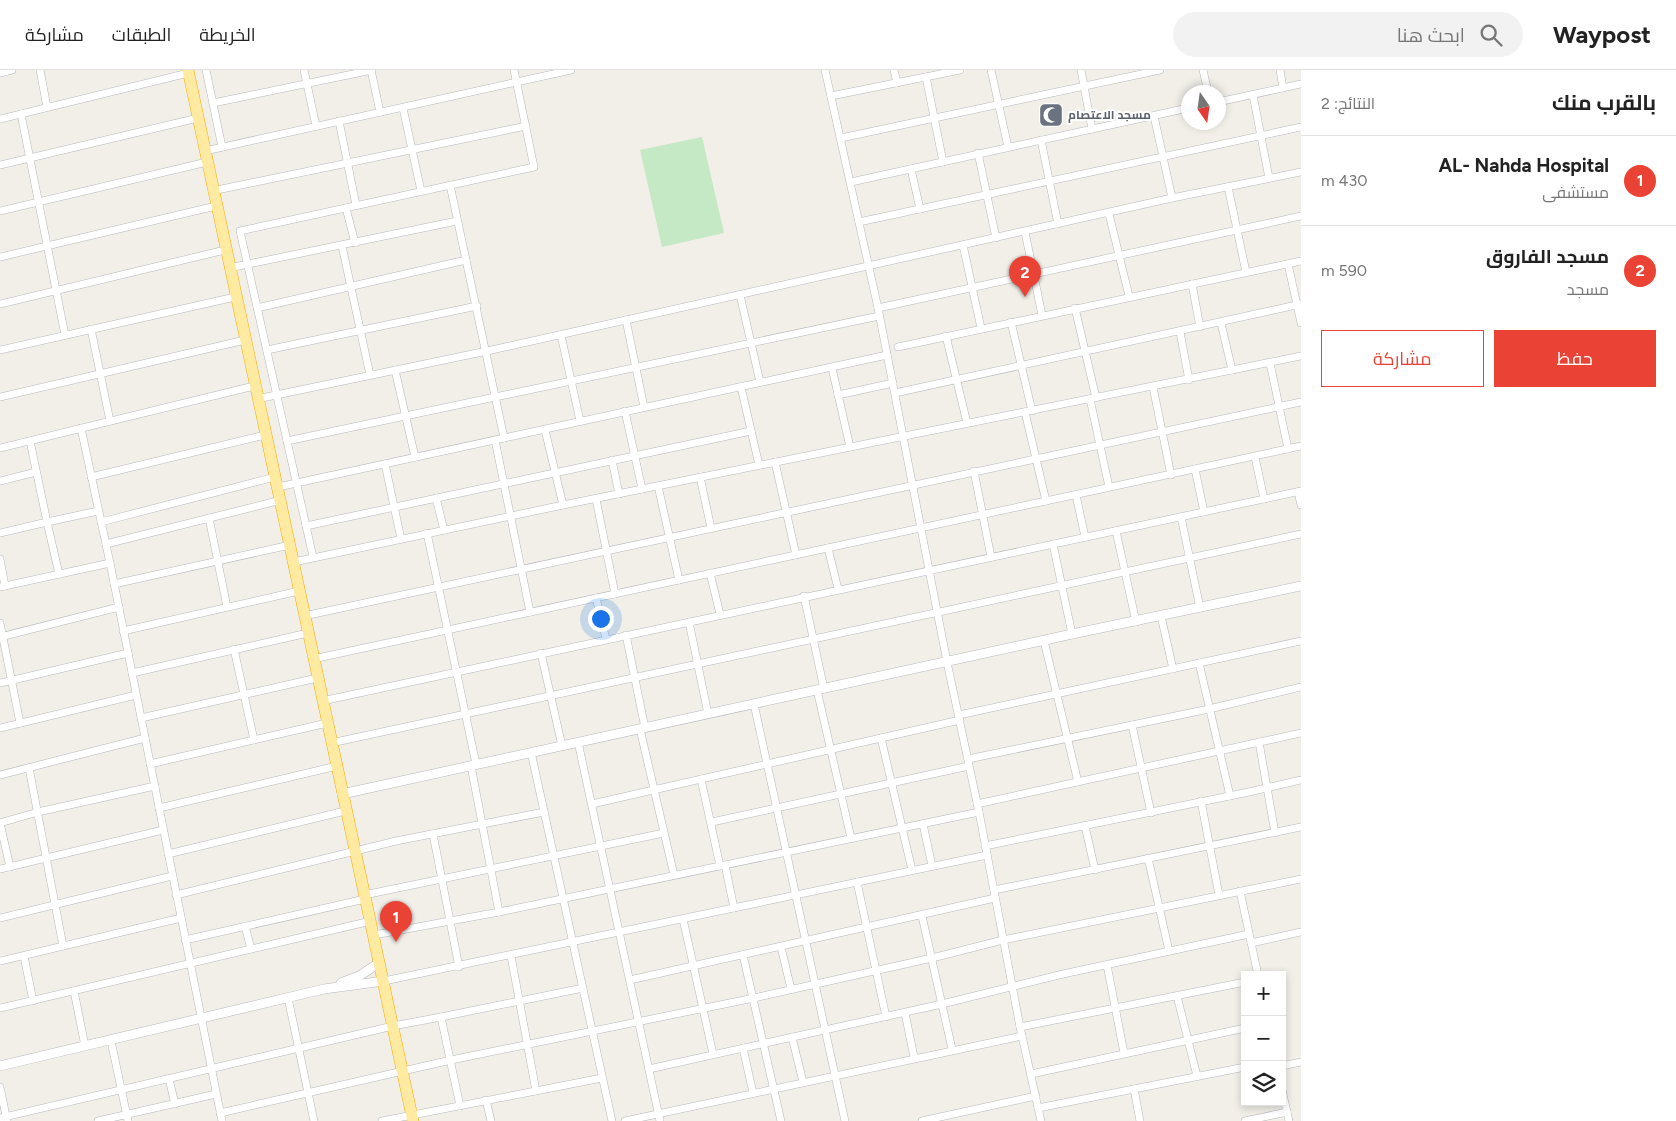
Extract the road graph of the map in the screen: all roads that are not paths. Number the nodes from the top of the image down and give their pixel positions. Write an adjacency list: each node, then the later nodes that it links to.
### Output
1 (12, 70): 17 (street)
2 (40, 70): 31 (street)
3 (206, 70): 29 (street)
4 (304, 70): 21 (street)
5 (371, 70): 21 (street); 34 (street)
6 (514, 70): 19 (street)
7 (571, 70): 19 (street)
8 (825, 70): 27 (street)
9 (894, 70): 20 (street)
10 (959, 70): 18 (street)
11 (991, 70): 30 (street)
12 (1080, 70): 24 (street)
13 (1160, 70): 24 (street)
14 (1203, 70): 23 (street)
15 (1280, 70): 25 (street)
16 (188, 71): 31 (street); 37 (highway)
17 (0, 73)
18 (926, 77): 20 (street); 39 (street)
19 (516, 82): 32 (street); 42 (street)
20 (898, 83): 27 (street)
21 (306, 84): 29 (street); 41 (street)
22 (1301, 84): 25 (street)
23 (1206, 85)
24 (1084, 86): 30 (street); 44 (street)
25 (1283, 88): 26 (street)
26 (1253, 95): 28 (street); 45 (street)
27 (831, 96): 46 (street)
28 (1226, 100)
29 (213, 103): 48 (street)
30 (999, 106): 39 (street); 49 (street)
31 (47, 107): 35 (street)
32 (402, 108): 34 (street); 50 (street)
33 (1181, 110): 36 (street)
34 (380, 112): 40 (street)
35 (21, 114): 38 (street); 54 (street)
36 (1154, 116): 44 (street); 52 (street)
37 (198, 118): 53 (highway); 54 (street)
38 (0, 119)
39 (934, 119): 46 (street); 55 (street)
40 (339, 121): 41 (street); 56 (street)
41 (316, 126): 48 (street)
42 (526, 126): 50 (street); 63 (street)
43 (1301, 127): 45 (street)
44 (1092, 129): 47 (street)
45 (1260, 135): 52 (street); 60 (street)
46 (840, 138): 62 (street)
47 (1041, 140): 49 (street); 61 (street)
48 (222, 147): 53 (street)
49 (1008, 147): 51 (street)
50 (412, 150): 56 (street); 66 (street)
51 (978, 153): 55 (street); 67 (street)
52 (1163, 156): 61 (street); 68 (street)
53 (206, 157): 65 (highway); 69 (street)
54 (30, 158): 57 (street); 69 (street)
55 (943, 162): 58 (street)
56 (348, 164): 65 (street); 71 (street)
57 (0, 165)
58 (911, 169): 62 (street); 73 (street)
59 (1301, 172): 60 (street)
60 (1269, 178): 64 (street)
61 (1049, 181): 67 (street); 79 (street)
62 (851, 182): 78 (street)
63 (450, 185): 66 (street); 77 (street)
64 (1228, 187): 68 (street); 80 (street)
65 (212, 191): 70 (highway)
66 (421, 191): 71 (street)
67 (987, 195): 73 (street); 82 (street)
68 (1172, 198): 75 (street)
69 (39, 202): 74 (street); 84 (street)
70 (216, 206): 84 (street); 87 (highway)
71 (356, 206): 72 (street)
72 (346, 208): 83 (street); 93 (street)
73 (920, 209): 78 (street)
74 (0, 211)
75 (1109, 214): 79 (street); 88 (street)
76 (1301, 216): 80 (street)
77 (457, 221): 83 (street); 90 (street)
78 (860, 222): 94 (street)
79 (1058, 224): 81 (street)
80 (1237, 230): 88 (street); 96 (street)
81 (1025, 232): 82 (street); 97 (street)
82 (996, 238): 86 (street)
83 (354, 243): 85 (street)
84 (47, 245): 89 (street); 101 (street)
85 (342, 246): 93 (street); 99 (street)
86 (963, 246): 94 (street); 100 (street)
87 (225, 250): 95 (highway); 101 (street)
88 (1119, 256): 97 (street); 103 (street)
89 (0, 257)
90 (466, 260): 99 (street); 107 (street)
91 (1301, 261): 92 (street)
92 (1288, 264): 96 (street); 106 (street)
93 (247, 265): 95 (street); 108 (street)
94 (869, 267): 102 (street); 109 (street)
95 (229, 268): 104 (highway)
96 (1246, 272): 98 (street)
97 (1034, 274): 100 (street); 111 (street)
98 (1192, 284): 103 (street); 117 (street)
99 (351, 287): 108 (street); 120 (street)
100 (972, 287): 109 (street); 118 (street)
101 (56, 290): 105 (street); 122 (street)
102 (740, 295): 113 (street); 126 (street)
103 (1129, 296): 110 (street)
104 (235, 297): 119 (street); 125 (highway)
105 (0, 304)
106 (1299, 305): 115 (street); 116 (street)
107 (477, 306): 120 (street); 130 (street)
108 (258, 308): 129 (street)
109 (878, 308): 112 (street)
110 (1075, 308): 111 (street); 131 (street)
111 (1042, 315): 114 (street)
112 (879, 316): 126 (street); 132 (street)
113 (626, 320): 123 (street); 135 (street)
114 (1010, 322): 118 (street); 136 (street)
115 (1221, 323): 117 (street); 139 (street)
116 (1301, 324)
117 (1200, 327): 121 (street)
118 (982, 328): 124 (street)
119 (91, 330): 122 (street); 140 (street)
120 (360, 331): 129 (street); 141 (street)
121 (1180, 332): 131 (street); 144 (street)
122 (65, 335): 128 (street)
123 (561, 335): 130 (street); 143 (street)
124 (946, 336): 127 (street); 142 (street)
125 (245, 340): 140 (street); 147 (highway)
126 (750, 342): 135 (street); 145 (street)
127 (898, 347)
128 (0, 350)
129 (267, 350): 151 (street)
130 (487, 351): 138 (street); 153 (street)
131 (1086, 352): 136 (street); 156 (street)
132 (888, 355): 137 (street); 146 (street)
133 (1301, 356): 134 (street)
134 (1270, 362): 139 (street); 158 (street)
135 (635, 366): 143 (street); 159 (street)
136 (1021, 366): 142 (street); 161 (street)
137 (832, 368): 145 (street); 152 (street)
138 (395, 370): 141 (street); 162 (street)
139 (1232, 370): 144 (street)
140 (100, 373): 154 (street); 163 (street)
141 (370, 375): 151 (street)
142 (956, 379): 150 (street); 165 (street)
143 (571, 380): 153 (street); 164 (street)
144 (1189, 380): 149 (street)
145 (760, 382): 148 (street)
146 (893, 384): 150 (street); 152 (street)
147 (254, 386): 155 (highway); 163 (street)
148 (741, 387): 159 (street); 168 (street)
149 (1153, 387): 156 (street); 169 (street)
150 (895, 393): 171 (street)
151 (276, 395): 155 (street); 175 (street)
152 (838, 395): 178 (street)
153 (495, 396): 162 (street); 172 (street)
154 (0, 397)
155 (257, 399): 170 (highway)
156 (1093, 399): 161 (street); 176 (street)
157 (1301, 402): 158 (street)
158 (1280, 406): 169 (street); 180 (street)
159 (644, 407): 160 (street)
160 (625, 411): 164 (street); 181 (street)
161 (1029, 411): 165 (street); 184 (street)
162 (406, 417): 175 (street); 182 (street)
163 (110, 421): 166 (street)
164 (580, 421): 167 (street)
165 (966, 423): 171 (street)
166 (80, 428): 174 (street); 194 (street)
167 (545, 430): 172 (street); 190 (street)
168 (752, 431): 181 (street); 188 (street)
169 (1162, 432): 176 (street); 193 (street)
170 (265, 435): 194 (street); 197 (highway)
171 (902, 436): 178 (street); 200 (street)
172 (504, 438): 173 (street)
173 (494, 440): 182 (street); 199 (street)
174 (30, 441): 179 (street); 192 (street)
175 (286, 441): 198 (street)
176 (1100, 445): 184 (street); 202 (street)
177 (1301, 446): 180 (street)
178 (850, 447): 186 (street)
179 (0, 448)
180 (1288, 449): 183 (street)
181 (636, 456): 185 (street); 203 (street)
182 (415, 457): 187 (street)
183 (1255, 457): 189 (street); 209 (street)
184 (1035, 458): 191 (street); 211 (street)
185 (612, 460): 190 (street); 205 (street)
186 (775, 462): 188 (street); 216 (street)
187 (385, 464): 198 (street); 214 (street)
188 (759, 465): 195 (street)
189 (1195, 470): 193 (street); 217 (street)
190 (554, 471): 199 (street); 212 (street)
191 (974, 471): 200 (street); 218 (street)
192 (36, 472): 196 (street); 222 (street)
193 (1171, 474): 202 (street)
194 (91, 477): 215 (street)
195 (700, 477): 201 (street); 225 (street)
196 (0, 481)
197 (276, 482): 198 (street); 210 (highway); 223 (street)
198 (296, 483): 224 (street)
199 (504, 484): 207 (street); 219 (street)
200 (912, 485): 216 (street); 226 (street)
201 (658, 486): 203 (street); 232 (street)
202 (1108, 487): 206 (street)
203 (642, 489): 205 (street)
204 (1300, 491): 209 (street); 213 (street)
205 (619, 494): 208 (street)
206 (1076, 495): 211 (street); 233 (street)
207 (436, 498): 214 (street); 227 (street)
208 (596, 499): 212 (street); 239 (street)
209 (1264, 499): 217 (street)
210 (281, 500): 221 (street); 237 (highway)
211 (1046, 501): 218 (street)
212 (563, 505): 219 (street)
213 (1301, 505)
214 (394, 507): 224 (street); 234 (street)
215 (98, 510): 222 (street); 223 (street)
216 (786, 512): 225 (street); 240 (street)
217 (1204, 512): 220 (street)
218 (982, 514): 226 (street); 242 (street)
219 (511, 516): 227 (street); 248 (street)
220 (1181, 517): 228 (street); 243 (street)
221 (209, 518): 235 (street); 245 (street)
222 (47, 522): 229 (street); 252 (street)
223 (101, 522): 235 (street)
224 (306, 526): 241 (street)
225 (711, 528): 232 (street)
226 (921, 528): 238 (street); 249 (street)
227 (444, 530): 230 (street)
228 (1116, 531): 233 (street); 250 (street)
229 (0, 533)
230 (427, 533): 234 (street); 257 (street)
231 (1301, 534): 243 (street)
232 (669, 536): 239 (street); 253 (street)
233 (1085, 537): 236 (street)
234 (400, 539): 241 (street)
235 (106, 544): 247 (street)
236 (1053, 544): 242 (street); 255 (street)
237 (290, 545): 245 (street); 246 (highway)
238 (828, 548): 240 (street); 259 (street)
239 (605, 550): 248 (street); 261 (street)
240 (796, 555): 251 (street)
241 (313, 557): 246 (street)
242 (991, 557): 249 (street)
243 (1190, 558): 250 (street); 266 (street)
244 (0, 560): 256 (street)
245 (218, 562): 254 (street); 265 (street)
246 (294, 562): 260 (highway)
247 (110, 563): 252 (street); 254 (street)
248 (521, 568): 257 (street); 267 (street)
249 (930, 571): 259 (street); 268 (street)
250 (1125, 572): 255 (street); 273 (street)
251 (710, 573): 253 (street); 269 (street)
252 (58, 574): 256 (street)
253 (679, 580): 261 (street)
254 (114, 584): 264 (street)
255 (1062, 585): 268 (street); 278 (street)
256 (3, 586)
257 (437, 586): 270 (street); 275 (street)
258 (1301, 586): 266 (street)
259 (838, 589): 262 (street)
260 (299, 591): 265 (street); 270 (highway)
261 (615, 594): 263 (street)
262 (804, 596): 269 (street); 281 (street)
263 (596, 598): 267 (street); 282 (street)
264 (119, 607): 276 (street); 280 (street)
265 (227, 607): 276 (street)
266 (1200, 608): 271 (street)
267 (530, 612): 275 (street)
268 (938, 612): 281 (street); 289 (street)
269 (720, 614): 272 (street)
270 (304, 616): 277 (highway)
271 (1161, 616): 273 (street); 292 (street)
272 (690, 622): 279 (street); 291 (street)
273 (1136, 622): 278 (street)
274 (0, 623): 280 (street)
275 (446, 630): 288 (street); 293 (street)
276 (123, 631): 286 (street)
277 (308, 633): 285 (street); 288 (highway)
278 (1072, 634): 283 (street)
279 (626, 635): 282 (street); 295 (street)
280 (1, 637): 297 (street)
281 (813, 639): 291 (street); 300 (street)
282 (606, 640): 287 (street)
283 (1044, 641): 289 (street); 301 (street)
284 (1301, 641): 290 (street)
285 (234, 649): 294 (street); 303 (street)
286 (128, 653): 294 (street); 297 (street)
287 (541, 653): 293 (street); 304 (street)
288 (313, 660): 296 (highway)
289 (947, 662): 300 (street); 311 (street)
290 (1199, 663): 292 (street); 307 (street)
291 (698, 664): 295 (street); 309 (street)
292 (1173, 669): 301 (street)
293 (456, 672): 305 (street); 308 (street)
294 (132, 673): 302 (street)
295 (634, 677): 304 (street); 316 (street)
296 (317, 678): 303 (street); 305 (highway)
297 (11, 680): 298 (street); 312 (street)
298 (0, 683)
299 (1301, 687): 307 (street)
300 (820, 689): 306 (street); 326 (street)
301 (1055, 693): 311 (street); 320 (street)
302 (136, 695): 310 (street); 312 (street)
303 (245, 695): 310 (street); 321 (street)
304 (550, 695): 308 (street); 325 (street)
305 (322, 700): 313 (highway)
306 (754, 704): 309 (street); 332 (street)
307 (1209, 709): 314 (street); 328 (street)
308 (465, 713): 324 (street); 331 (street)
309 (708, 714): 316 (street)
310 (141, 718): 318 (street)
311 (959, 718): 319 (street); 329 (street)
312 (20, 723): 315 (street)
313 (327, 723): 321 (street); 324 (highway)
314 (1132, 725): 320 (street); 335 (street)
315 (0, 728)
316 (642, 728): 322 (street); 343 (street)
317 (1301, 732): 323 (street)
318 (145, 738): 330 (street); 334 (street)
319 (881, 738): 326 (street); 340 (street)
320 (1067, 738): 329 (street); 339 (street)
321 (254, 740): 330 (street)
322 (578, 742): 325 (street); 348 (street)
323 (1259, 742): 328 (street); 342 (street)
324 (331, 743): 333 (highway)
325 (562, 746): 327 (street)
326 (831, 749): 332 (street); 345 (street)
327 (532, 752): 331 (street); 354 (street)
328 (1218, 752): 335 (street); 346 (street)
329 (969, 762): 340 (street); 349 (street)
330 (150, 764): 341 (street)
331 (474, 765): 344 (street); 360 (street)
332 (768, 765): 337 (street); 351 (street)
333 (336, 766): 344 (highway); 350 (street)
334 (29, 768): 336 (street); 353 (street)
335 (1141, 768): 339 (street); 356 (street)
336 (0, 775)
337 (701, 779): 343 (street); 357 (street)
338 (1301, 780): 342 (street)
339 (1078, 782): 349 (street)
340 (892, 783): 345 (street); 362 (street)
341 (155, 786): 350 (street); 353 (street)
342 (1267, 788): 346 (street); 366 (street)
343 (654, 790): 348 (street); 365 (street)
344 (342, 794): 352 (highway)
345 (842, 794): 351 (street); 368 (street)
346 (1230, 796): 347 (street)
347 (1201, 801): 356 (street); 371 (street)
348 (592, 804): 369 (street)
349 (977, 804): 355 (street)
350 (159, 808): 364 (street)
351 (777, 808): 357 (street); 373 (street)
352 (345, 811): 372 (highway); 374 (street)
353 (38, 812): 358 (street); 378 (street)
354 (544, 812): 360 (street); 376 (street)
355 (979, 812): 359 (street); 370 (street)
356 (1151, 813): 361 (street)
357 (712, 822): 379 (street)
358 (0, 823): 381 (street)
359 (923, 824): 362 (street); 380 (street)
360 (482, 825): 367 (street); 383 (street)
361 (1085, 826): 370 (street); 385 (street)
362 (903, 827): 368 (street); 384 (street)
363 (1301, 827): 366 (street)
364 (163, 830): 374 (street); 378 (street)
365 (664, 833): 369 (street); 386 (street)
366 (1275, 833): 371 (street)
367 (433, 834): 372 (street); 389 (street)
368 (850, 838): 373 (street)
369 (601, 846): 376 (street); 391 (street)
370 (986, 846): 375 (street)
371 (1209, 846): 377 (street); 396 (street)
372 (354, 851): 394 (street); 397 (highway)
373 (786, 851): 379 (street); 395 (street)
374 (168, 854): 387 (street)
375 (987, 855): 380 (street); 392 (street)
376 (554, 856): 383 (street); 398 (street)
377 (1148, 858): 385 (street); 402 (street)
378 (48, 859): 381 (street); 400 (street)
379 (723, 865): 386 (street); 401 (street)
380 (932, 866): 384 (street)
381 (10, 867): 382 (street)
382 (0, 869)
383 (491, 869): 389 (street); 403 (street)
384 (912, 870): 390 (street)
385 (1095, 870): 392 (street)
386 (674, 875): 391 (street)
387 (172, 876): 394 (street); 400 (street)
388 (1301, 878): 393 (street)
389 (442, 880): 397 (street); 408 (street)
390 (857, 882): 395 (street); 411 (street)
391 (610, 889): 398 (street); 413 (street)
392 (994, 890): 399 (street)
393 (1240, 891): 396 (street); 414 (street)
394 (176, 895): 406 (street)
395 (796, 895): 401 (street); 418 (street)
396 (1219, 895): 402 (street)
397 (365, 897): 409 (highway); 410 (street)
398 (563, 898): 403 (street); 419 (street)
399 (995, 898): 404 (street); 417 (street)
400 (56, 906): 405 (street); 421 (street)
401 (734, 908): 407 (street)
402 (1158, 908): 417 (street); 424 (street)
403 (499, 912): 408 (street)
404 (922, 916): 411 (street); 428 (street)
405 (0, 918)
406 (181, 918): 416 (street); 421 (street)
407 (683, 919): 413 (street); 433 (street)
408 (449, 920): 415 (street); 434 (street)
409 (371, 921): 415 (highway); 423 (street)
410 (245, 926): 416 (street); 423 (street)
411 (867, 928): 418 (street); 435 (street)
412 (1301, 932): 420 (street)
413 (619, 933): 419 (street); 437 (street)
414 (1249, 934): 420 (street); 424 (street)
415 (374, 935): 431 (highway)
416 (185, 940): 430 (street)
417 (1003, 940): 428 (street); 441 (street)
418 (806, 941): 422 (street); 440 (street)
419 (573, 942): 427 (street); 442 (street)
420 (1251, 943): 436 (street)
421 (63, 946): 426 (street)
422 (782, 947): 425 (street); 444 (street)
423 (251, 949): 430 (street)
424 (1169, 951): 432 (street)
425 (743, 955): 433 (street); 448 (street)
426 (24, 956): 429 (street); 449 (street)
427 (510, 956): 434 (street); 450 (street)
428 (932, 958): 435 (street); 451 (street)
429 (0, 961)
430 (190, 963): 445 (street); 458 (street)
431 (380, 963): 438 (highway); 443 (street)
432 (1107, 965): 441 (street); 454 (street)
433 (694, 966): 437 (street); 453 (street)
434 (459, 967): 438 (street)
435 (876, 970): 440 (street); 457 (street)
436 (1257, 971)
437 (630, 980): 459 (street)
438 (384, 981): 443 (street); 460 (highway)
439 (1241, 983): 446 (street)
440 (815, 984): 444 (street); 463 (street)
441 (1012, 986): 451 (street); 461 (street)
442 (583, 988): 450 (street); 464 (street)
443 (324, 989): 447 (street)
444 (791, 989): 448 (street)
445 (74, 991): 449 (street); 471 (street)
446 (1177, 996): 454 (street); 468 (street)
447 (288, 998): 458 (street); 472 (street)
448 (754, 998): 453 (street); 469 (street)
449 (33, 1000): 452 (street)
450 (520, 1001): 456 (street); 470 (street)
451 (942, 1004): 455 (street); 474 (street)
452 (0, 1008)
453 (703, 1008): 459 (street); 476 (street)
454 (1116, 1008): 461 (street); 475 (street)
455 (904, 1013): 457 (street); 477 (street)
456 (441, 1017): 460 (street); 478 (street)
457 (886, 1017): 463 (street)
458 (201, 1018): 467 (street); 484 (street)
459 (639, 1022): 464 (street); 482 (street)
460 (393, 1026): 472 (street); 485 (highway)
461 (1020, 1027): 465 (street)
462 (1241, 1029): 468 (street)
463 (825, 1030): 466 (street); 487 (street)
464 (592, 1032): 470 (street); 489 (street)
465 (1022, 1036): 474 (street); 486 (street)
466 (792, 1037): 469 (street); 491 (street)
467 (111, 1040): 471 (street); 495 (street)
468 (1188, 1040): 475 (street); 488 (street)
469 (765, 1043): 473 (street); 493 (street)
470 (527, 1044): 478 (street); 496 (street)
471 (85, 1046): 481 (street)
472 (299, 1048): 484 (street); 499 (street)
473 (743, 1048): 476 (street); 497 (street)
474 (952, 1049): 477 (street)
475 (1124, 1053): 486 (street)
476 (713, 1054): 482 (street)
477 (914, 1057): 487 (street)
478 (451, 1060): 485 (street); 503 (street)
479 (1301, 1062): 480 (street)
480 (1286, 1065)
481 (0, 1066)
482 (649, 1068): 508 (street)
483 (1241, 1068): 488 (street)
484 (210, 1069): 490 (street); 498 (street)
485 (402, 1071): 499 (street); 510 (highway)
486 (1031, 1074): 500 (street)
487 (835, 1075): 491 (street); 520 (street)
488 (1197, 1076): 494 (street)
489 (602, 1078): 496 (street); 517 (street)
490 (169, 1079): 495 (street); 502 (street)
491 (803, 1082): 493 (street)
492 (0, 1087): 511 (street)
493 (774, 1088): 497 (street); 519 (street)
494 (1134, 1089): 505 (street); 523 (street)
495 (121, 1090): 509 (street); 511 (street)
496 (536, 1091): 501 (street)
497 (753, 1093): 508 (street)
498 (216, 1094): 502 (street); 507 (street)
499 (308, 1094): 507 (street); 514 (street)
500 (1036, 1096): 505 (street); 521 (street)
501 (486, 1100): 503 (street); 516 (street)
502 (175, 1104): 509 (street)
503 (460, 1106): 510 (street)
504 (1286, 1106): 506 (street)
505 (1038, 1108): 522 (street)
506 (1287, 1112): 524 (street); 525 (street)
507 (220, 1113): 513 (street)
508 (659, 1117): 518 (street)
509 (127, 1118): 512 (street)
510 (412, 1118): 515 (street)
511 (4, 1119)
512 (98, 1121)
513 (222, 1121)
514 (314, 1121)
515 (382, 1121)
516 (490, 1121)
517 (612, 1121)
518 (624, 1121)
519 (782, 1121)
520 (845, 1121)
521 (922, 1121)
522 (1041, 1121)
523 (1140, 1121)
524 (1245, 1121)
525 (1289, 1121)

